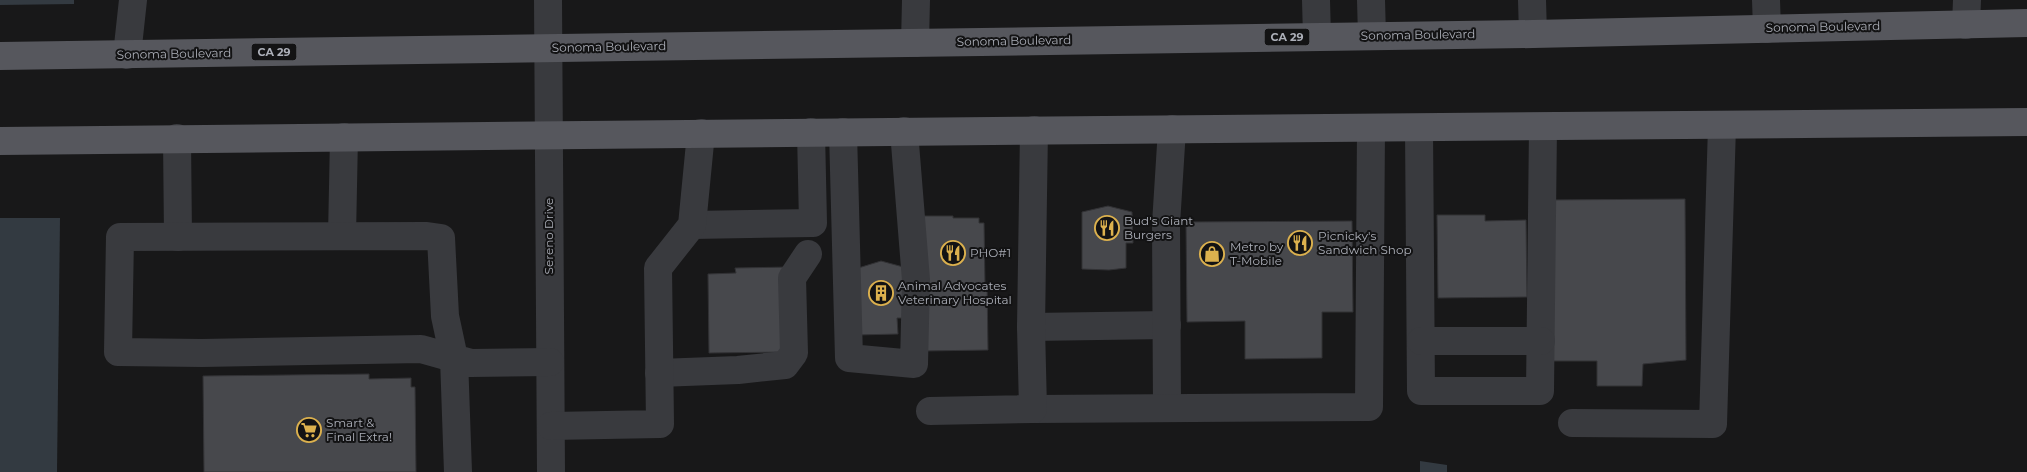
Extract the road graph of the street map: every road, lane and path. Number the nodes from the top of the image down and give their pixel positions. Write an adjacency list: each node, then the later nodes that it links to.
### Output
1 (133, 0): 16 (street)
2 (548, 0): 15 (street, Sereno Drive)
3 (916, 0): 14 (street)
4 (1316, 0): 13 (street)
5 (1371, 0): 12 (street)
6 (1532, 0): 11 (street)
7 (1766, 0): 10 (street)
8 (1966, 12): 9 (main road, Sonoma Boulevard / CA 29); 10 (main road, Sonoma Boulevard / CA 29)
9 (2027, 23)
10 (1767, 28): 11 (main road, Sonoma Boulevard / CA 29)
11 (1532, 34): 12 (main road, Sonoma Boulevard / CA 29)
12 (1372, 36): 13 (main road, Sonoma Boulevard / CA 29)
13 (1318, 37): 14 (main road, Sonoma Boulevard / CA 29)
14 (915, 42): 15 (main road, Sonoma Boulevard / CA 29)
15 (548, 48): 16 (main road, Sonoma Boulevard / CA 29); 29 (street, Sereno Drive)
16 (127, 54): 17 (main road, Sonoma Boulevard / CA 29)
17 (0, 56)
18 (2027, 122): 19 (main road)
19 (1722, 126): 20 (main road); 47 (street)
20 (1543, 127): 23 (main road); 40 (street)
21 (1172, 129): 22 (main road); 24 (main road); 37 (street)
22 (1371, 129): 23 (main road); 44 (street)
23 (1419, 129): 39 (street)
24 (1034, 130): 25 (main road); 38 (street)
25 (904, 131): 27 (main road); 27 (street)
26 (811, 132): 27 (main road); 28 (main road); 33 (street)
27 (843, 132)
28 (701, 133): 29 (main road); 33 (street)
29 (549, 134): 30 (main road); 42 (street, Sereno Drive)
30 (344, 137): 31 (main road); 34 (street)
31 (177, 138): 32 (main road); 35 (street)
32 (0, 141)
33 (692, 225): 43 (street)
34 (342, 236): 35 (street); 41 (street)
35 (178, 237): 41 (street)
36 (808, 254): 43 (street)
37 (1167, 325): 38 (street); 44 (street)
38 (1031, 327): 45 (street)
39 (1420, 341): 40 (street); 40 (street)
40 (1540, 341)
41 (454, 358): 42 (street); 49 (street)
42 (550, 362): 48 (street, Sereno Drive)
43 (659, 373): 48 (street)
44 (1168, 408): 45 (street)
45 (1033, 409): 46 (street)
46 (930, 411)
47 (1572, 423)
48 (551, 426): 50 (street, Sereno Drive)
49 (458, 472)
50 (551, 472)

